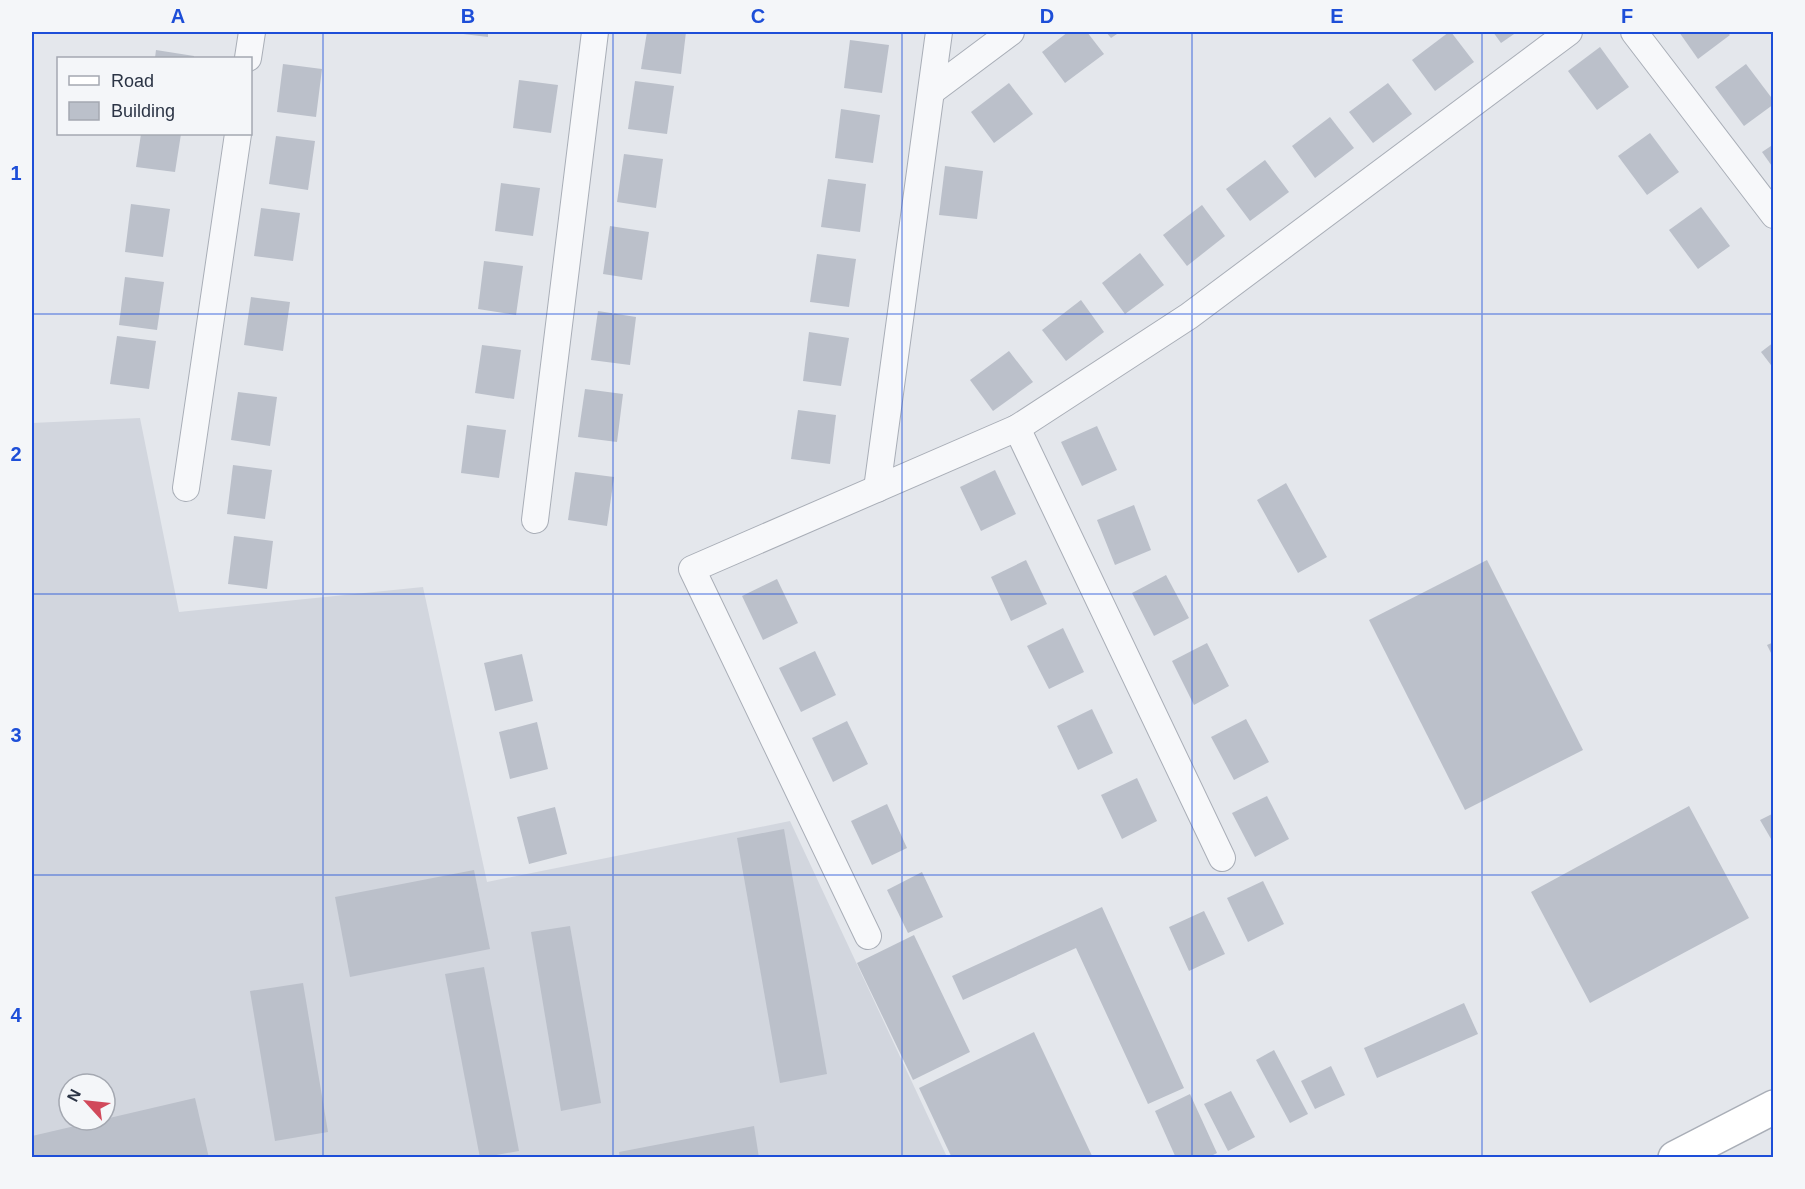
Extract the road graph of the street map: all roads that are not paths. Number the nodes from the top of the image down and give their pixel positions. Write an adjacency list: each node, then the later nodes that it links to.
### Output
1 (252, 32): 7 (street)
2 (595, 32): 14 (street)
3 (939, 32): 8 (street)
4 (1011, 32): 8 (street)
5 (1569, 32): 11 (street)
6 (1634, 32): 10 (street)
7 (248, 57)
8 (932, 91): 13 (street)
9 (238, 135): 12 (street)
10 (1773, 215)
11 (1017, 428): 13 (street); 15 (street)
12 (186, 488)
13 (877, 489): 16 (street)
14 (536, 520)
15 (1222, 858)
16 (868, 936)
17 (1773, 1107): 18 (main road)
18 (1675, 1158)

